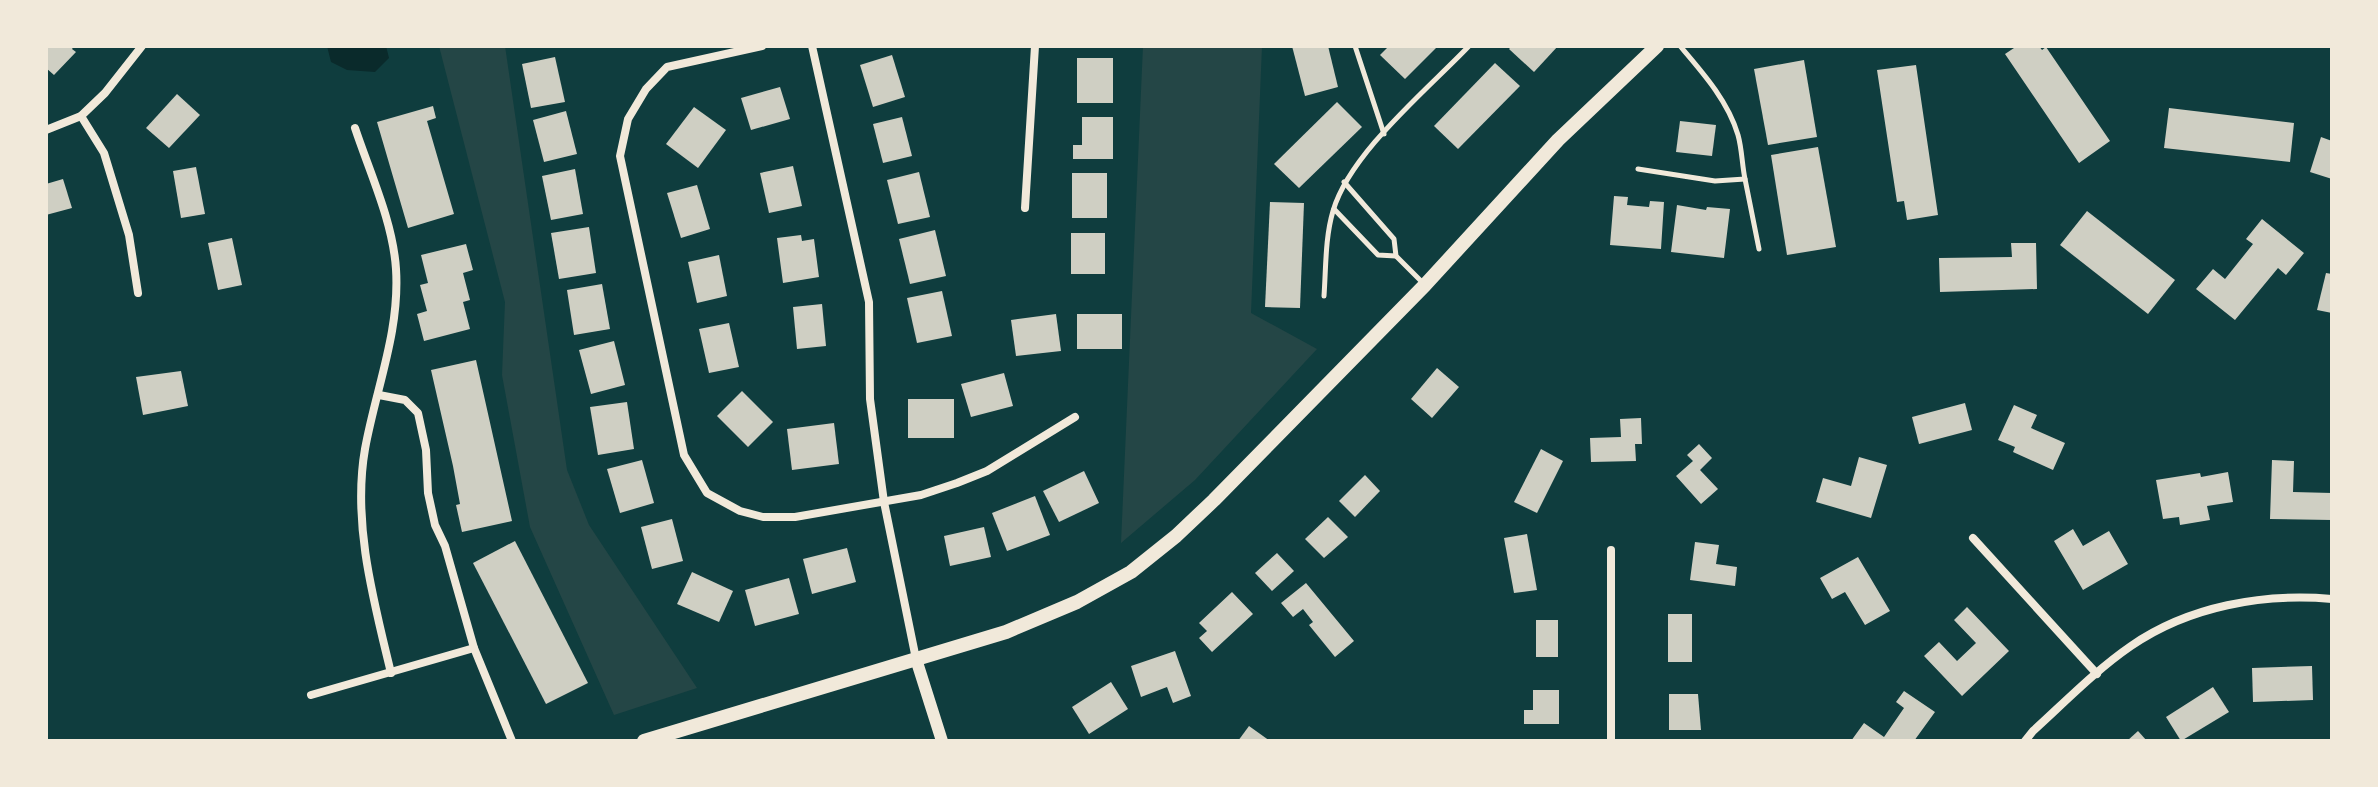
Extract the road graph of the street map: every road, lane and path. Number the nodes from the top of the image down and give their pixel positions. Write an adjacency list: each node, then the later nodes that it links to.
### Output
1 (142, 46): 9 (street)
2 (762, 46): 25 (street)
3 (812, 46): 25 (street)
4 (1035, 46): 16 (street)
5 (1355, 46): 12 (lane)
6 (1469, 46): 12 (lane)
7 (1657, 46): 20 (main road)
8 (1680, 46): 14 (lane)
9 (81, 116): 11 (street); 21 (street)
10 (355, 128): 23 (street)
11 (46, 130)
12 (1384, 134): 15 (lane)
13 (1638, 169): 14 (lane)
14 (1745, 179): 18 (lane)
15 (1344, 182): 17 (lane); 19 (lane)
16 (1025, 208)
17 (1334, 209): 19 (lane); 22 (lane)
18 (1759, 249)
19 (1396, 256): 20 (lane)
20 (1425, 285): 30 (main road)
21 (138, 293)
22 (1324, 296)
23 (379, 395): 29 (street); 31 (street)
24 (1075, 417): 25 (street)
25 (884, 502): 30 (street)
26 (1973, 538): 32 (street)
27 (1611, 550): 37 (street)
28 (2332, 599): 32 (street)
29 (474, 648): 31 (street); 34 (street)
30 (916, 659): 35 (main road); 36 (street)
31 (391, 673): 33 (street)
32 (2097, 674): 38 (street)
33 (311, 695)
34 (512, 741)
35 (644, 741)
36 (942, 741)
37 (1611, 741)
38 (2025, 741)

